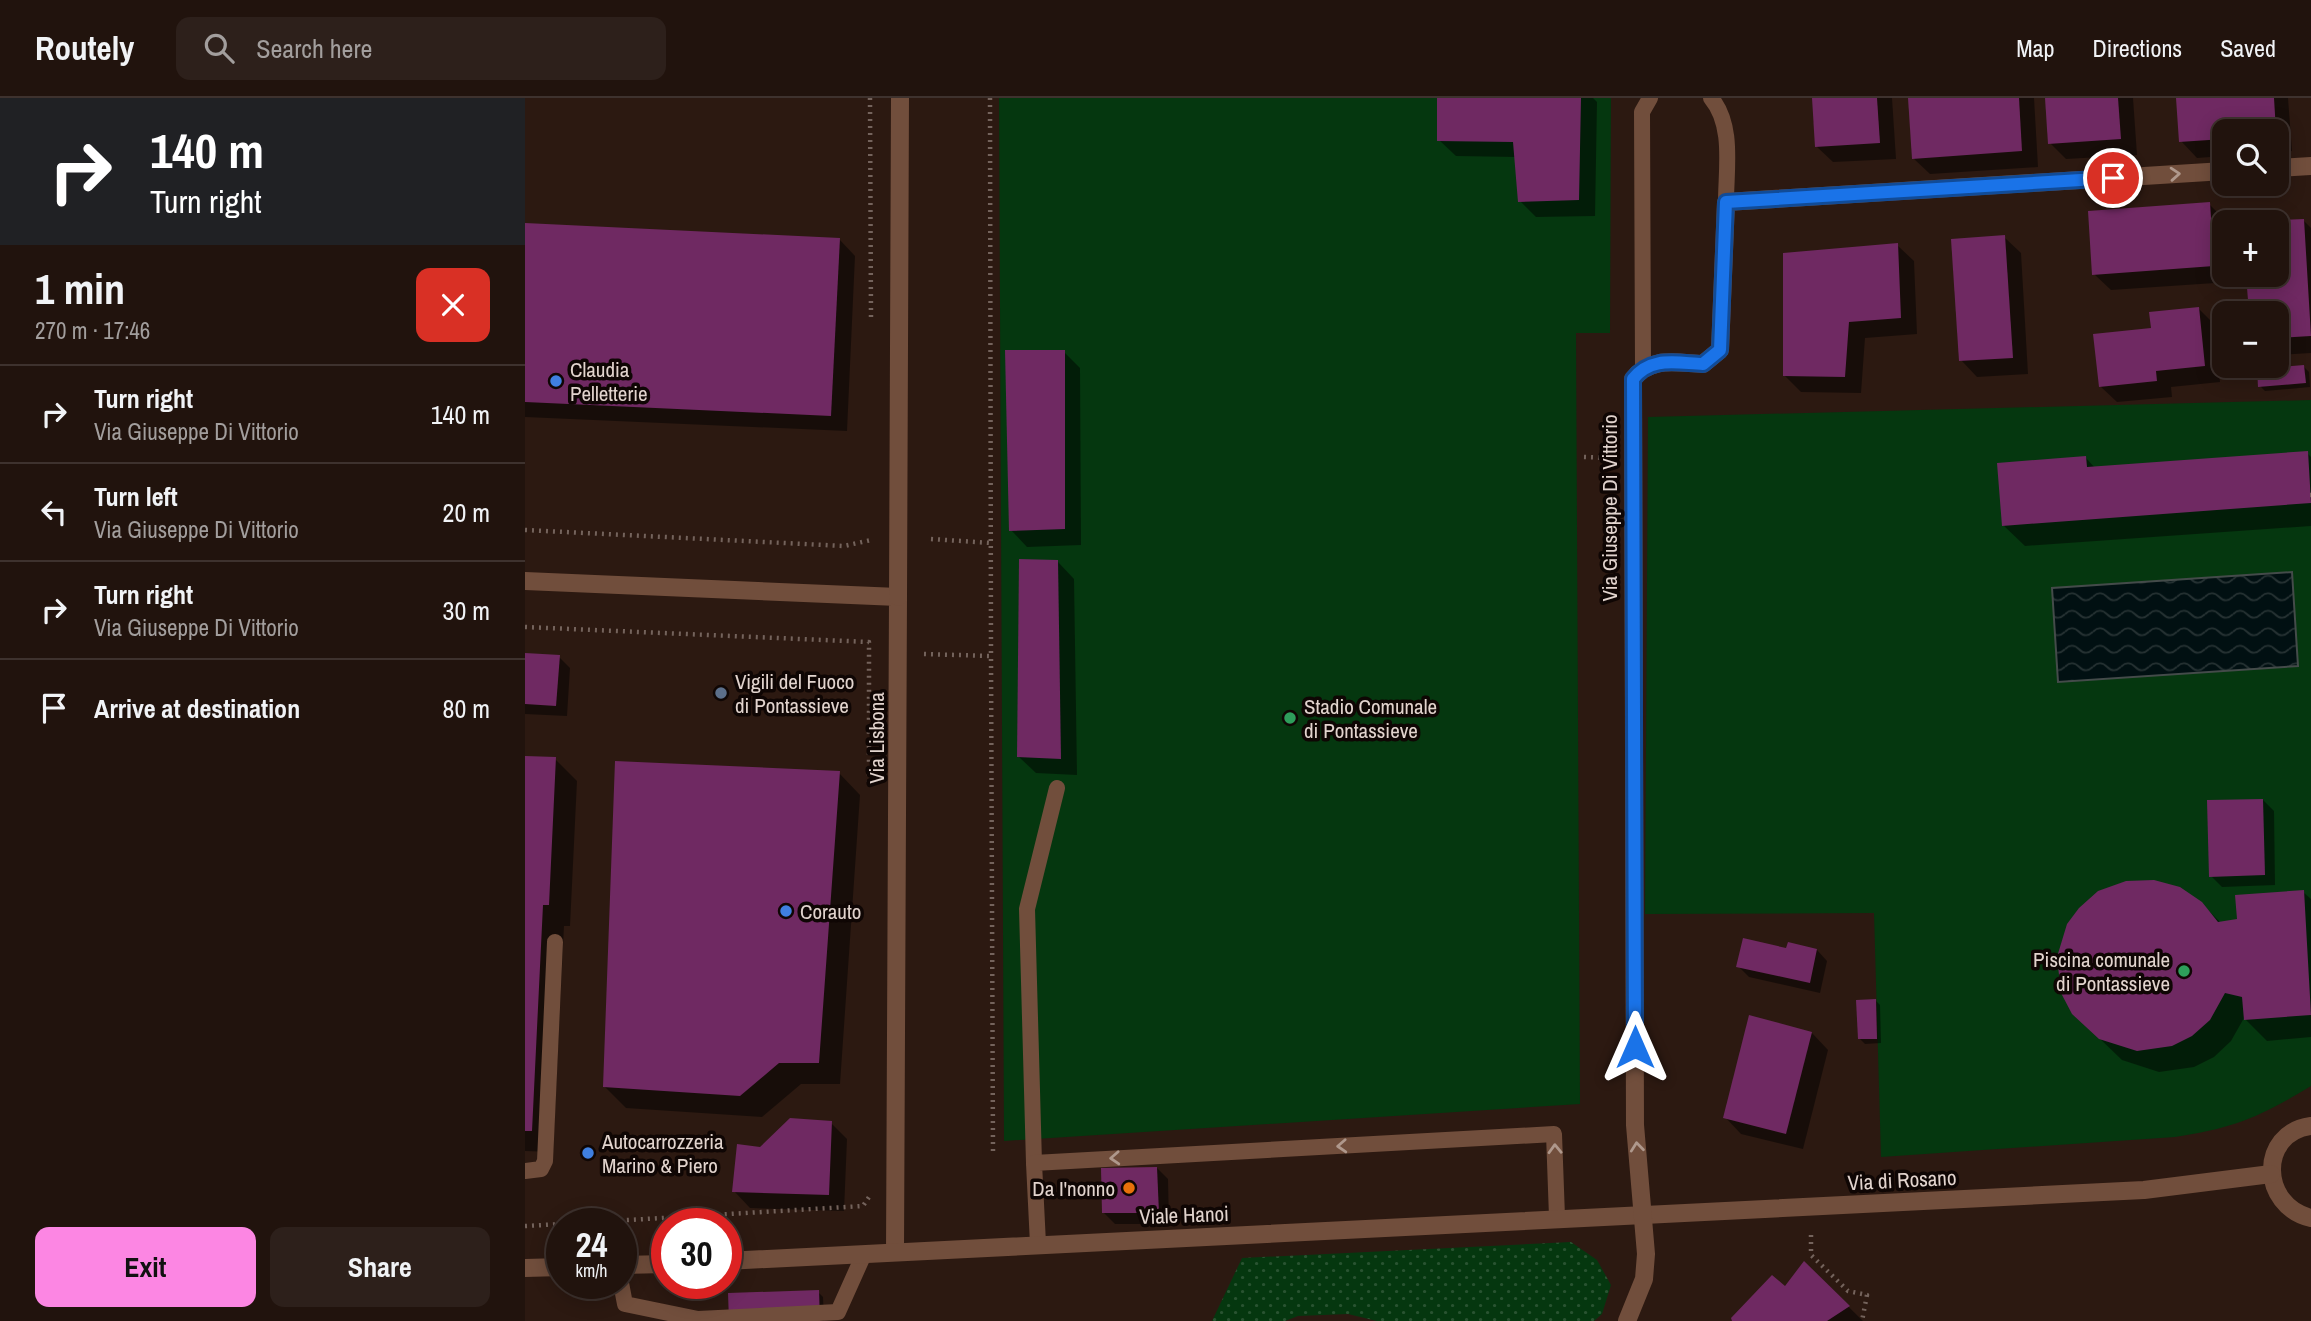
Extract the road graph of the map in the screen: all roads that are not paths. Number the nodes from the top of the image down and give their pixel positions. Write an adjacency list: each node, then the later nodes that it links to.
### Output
1 (900, 98): 10 (street, Via Lisbona)
2 (1650, 98): 8 (lane)
3 (1711, 98): 7 (lane)
4 (2311, 166): 5 (street)
5 (2289, 167)
6 (2212, 172): 7 (street, one-way to 6)
7 (1726, 202): 8 (street)
8 (1643, 367): 17 (street, Via Giuseppe Di Vittorio, one-way to 8)
9 (525, 581): 10 (street)
10 (898, 597): 21 (street, Via Lisbona)
11 (1057, 788): 14 (lane)
12 (555, 942): 15 (lane)
13 (2311, 1126): 16 (street)
14 (1034, 1163): 18 (lane, one-way to 14); 20 (lane)
15 (525, 1171)
16 (2271, 1174): 17 (street, Via di Rosano); 19 (street)
17 (1644, 1215): 18 (street, Viale Hanoi); 27 (street)
18 (1557, 1217): 20 (street, Viale Hanoi)
19 (2311, 1218)
20 (1038, 1244): 21 (street, Viale Hanoi)
21 (895, 1252): 22 (street, Viale Hanoi)
22 (864, 1254): 23 (street, Viale Hanoi); 26 (lane)
23 (742, 1260)
24 (546, 1267): 25 (street)
25 (525, 1268)
26 (624, 1299)
27 (1627, 1321)

